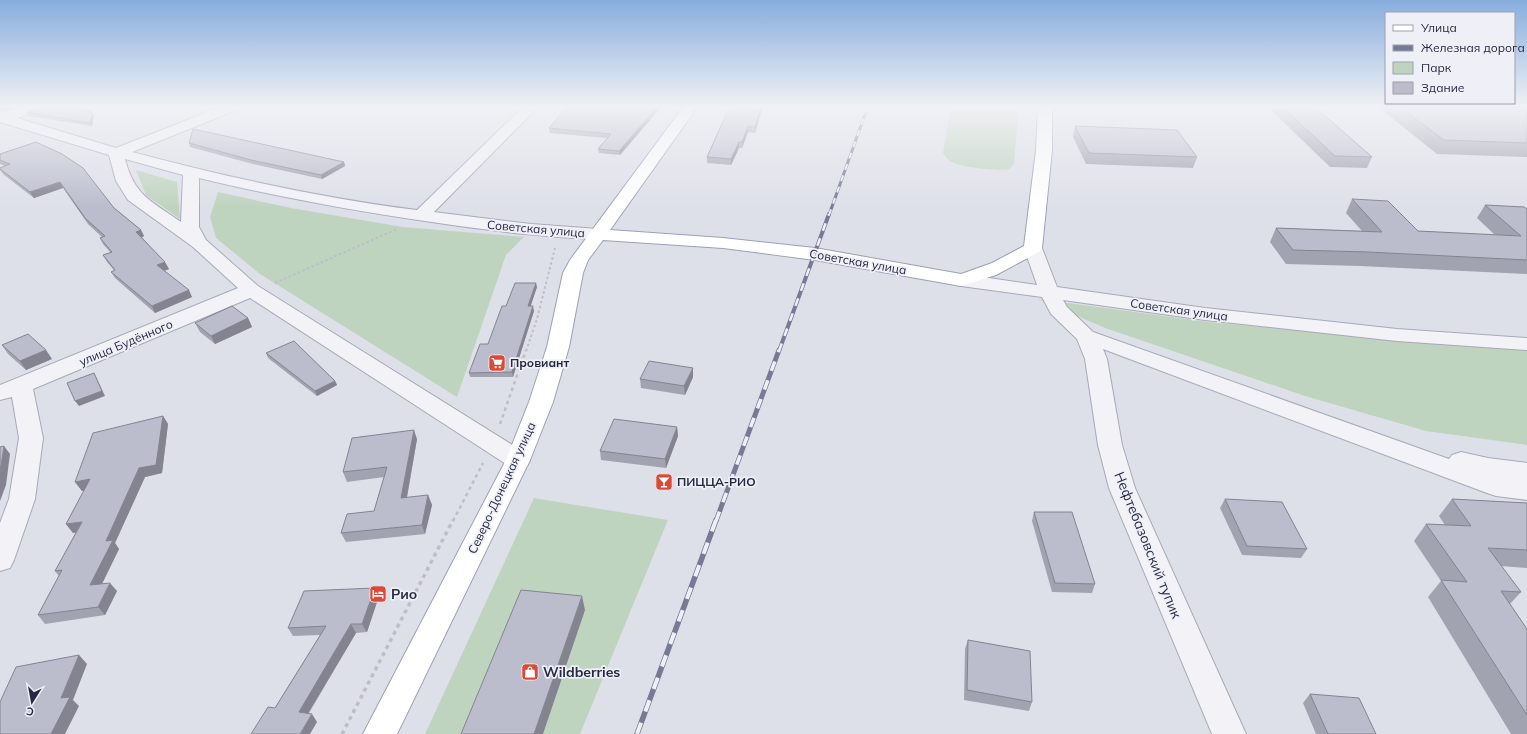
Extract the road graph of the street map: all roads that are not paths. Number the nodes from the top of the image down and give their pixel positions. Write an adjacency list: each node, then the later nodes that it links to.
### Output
1 (75, 140): 6 (street, Советская улица)
2 (148, 140): 6 (street)
3 (497, 140): 8 (street)
4 (665, 140): 9 (main road, Северо-Донецкая улица)
5 (1044, 140): 11 (main road)
6 (116, 153): 7 (street, Советская улица); 10 (street)
7 (191, 173): 8 (street, Советская улица); 10 (street)
8 (420, 216): 9 (street, Советская улица)
9 (598, 234): 12 (main road, Советская улица); 19 (main road, Северо-Донецкая улица)
10 (199, 243): 13 (street)
11 (1033, 248): 12 (main road); 14 (street, Нефтебазовский тупик)
12 (961, 280): 14 (street, Советская улица)
13 (251, 290): 17 (street, улица Будённого); 19 (street)
14 (1049, 292): 15 (street, Нефтебазовский тупик); 16 (street, Советская улица)
15 (1086, 336): 18 (street); 24 (street, Нефтебазовский тупик)
16 (1527, 344)
17 (11, 389): 22 (street)
18 (1370, 439): 20 (street); 21 (street)
19 (518, 460): 23 (main road, Северо-Донецкая улица)
20 (1527, 472)
21 (1527, 490)
22 (0, 560)
23 (380, 734)
24 (1230, 734)

